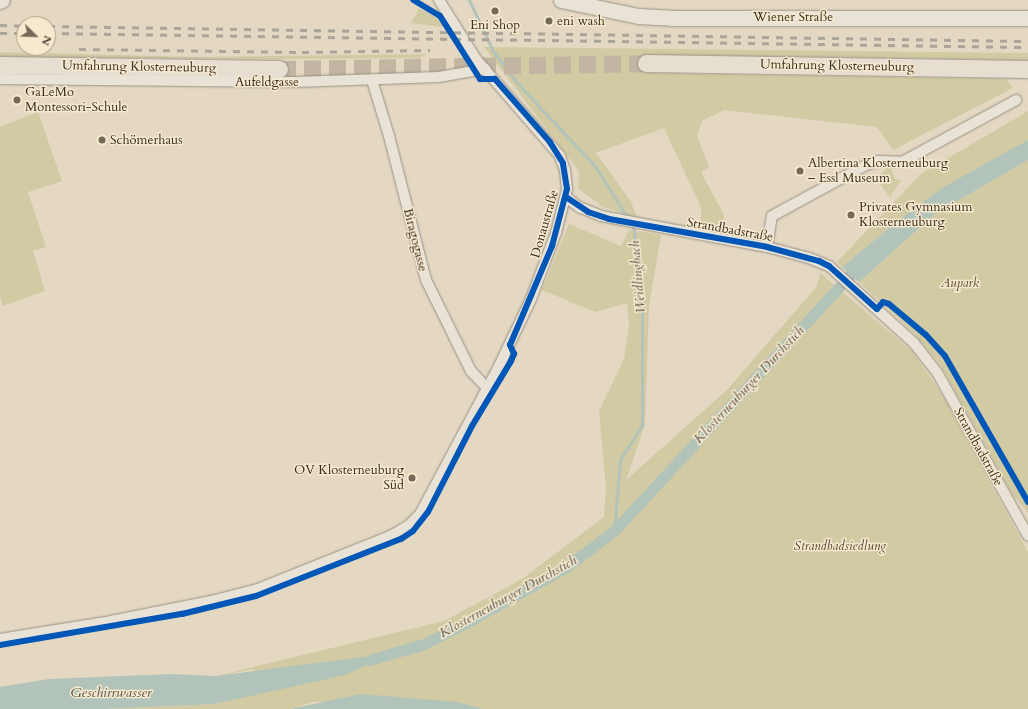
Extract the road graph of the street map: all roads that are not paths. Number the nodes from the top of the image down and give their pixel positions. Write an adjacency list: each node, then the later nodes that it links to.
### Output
1 (439, 0): 7 (street, Donaustraße)
2 (561, 0): 3 (street, Wiener Straße)
3 (1028, 18)
4 (646, 63): 8 (main road, Umfahrung Klosterneuburg)
5 (0, 65): 6 (main road, Umfahrung Klosterneuburg)
6 (278, 69)
7 (485, 69): 10 (street, Aufeldgasse); 12 (street, Donaustraße)
8 (1028, 69)
9 (0, 79): 10 (street, Aufeldgasse)
10 (372, 80): 14 (street, Biragogasse)
11 (1016, 100): 13 (street)
12 (566, 197): 13 (street, Strandbadstraße); 14 (street, Donaustraße)
13 (767, 247): 15 (street, Strandbadstraße)
14 (483, 384): 16 (street, Donaustraße)
15 (1028, 536)
16 (0, 639)

